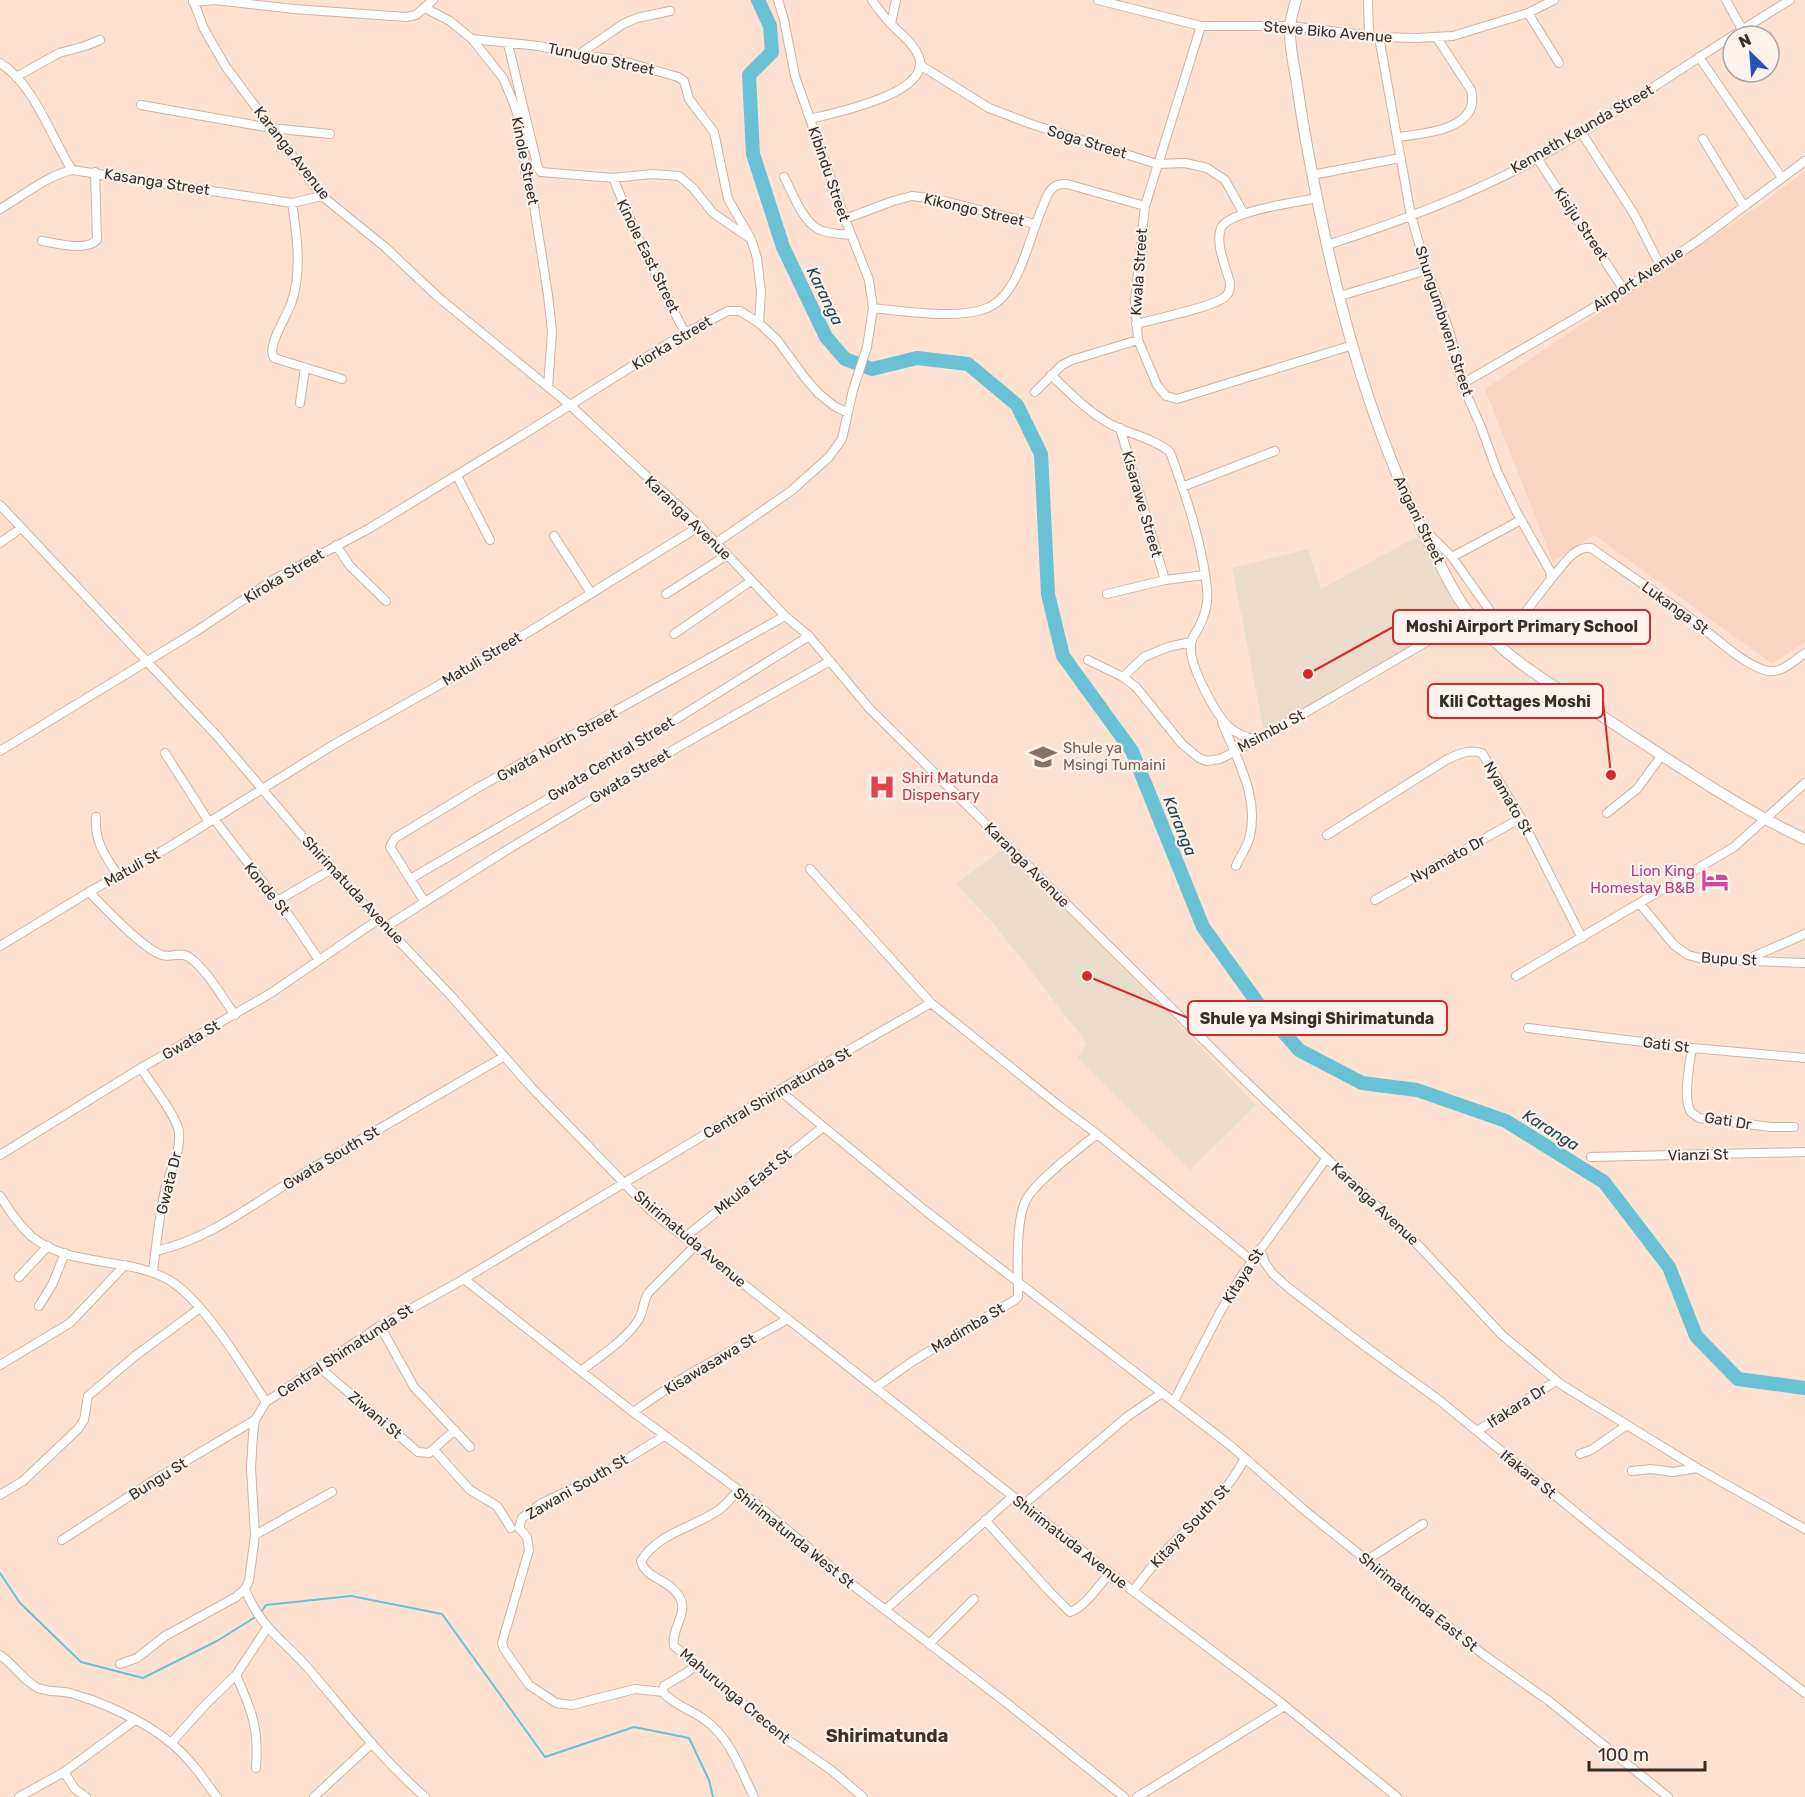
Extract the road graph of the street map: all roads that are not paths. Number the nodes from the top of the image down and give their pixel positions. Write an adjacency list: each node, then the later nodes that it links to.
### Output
1 (433, 0): 12 (street)
2 (778, 0): 34 (street, Kibindu Street)
3 (872, 0): 15 (street)
4 (896, 0): 15 (street)
5 (1098, 0): 18 (street, Steve Biko Avenue)
6 (1296, 0): 19 (street, Angani Street)
7 (1368, 0): 20 (street)
8 (1554, 0): 14 (street, Steve Biko Avenue)
9 (1726, 0): 16 (street)
10 (1790, 0): 17 (street, Kenneth Kaunda Street)
11 (193, 1): 12 (street); 35 (street, Karanga Avenue)
12 (425, 8): 23 (street, Kinole Street)
13 (670, 11): 27 (street)
14 (1528, 13): 22 (street, Steve Biko Avenue); 30 (street)
15 (891, 24): 31 (street)
16 (1739, 24)
17 (1750, 24)
18 (1202, 26): 19 (street, Steve Biko Avenue); 43 (street, Kwala Street)
19 (1290, 26): 20 (street, Steve Biko Avenue); 46 (street, Angani Street)
20 (1368, 36): 21 (street, Steve Biko Avenue)
21 (1379, 37): 22 (street, Steve Biko Avenue); 38 (street, Shungumbweni Street)
22 (1437, 38): 38 (street)
23 (472, 39): 26 (street, Tunuguo Street); 78 (street, Kinole Street)
24 (100, 40): 32 (street)
25 (1721, 43): 28 (street, Kenneth Kaunda Street)
26 (508, 44): 27 (street, Tunuguo Street); 48 (street)
27 (578, 55): 61 (street, Tunuguo Street)
28 (1699, 57): 36 (street, Kenneth Kaunda Street); 49 (street)
29 (0, 63): 32 (street)
30 (1559, 63)
31 (920, 65): 34 (street); 43 (street, Soga Street)
32 (16, 77): 44 (street)
33 (141, 105): 35 (street)
34 (810, 119): 58 (street, Kibindu Street)
35 (271, 129): 37 (street); 50 (street, Karanga Avenue)
36 (1581, 132): 41 (street, Kenneth Kaunda Street); 64 (street)
37 (330, 134)
38 (1397, 137): 40 (street, Shungumbweni Street)
39 (1703, 139): 54 (street)
40 (1400, 158): 46 (street); 57 (street, Shungumbweni Street)
41 (1537, 158): 57 (street, Kenneth Kaunda Street); 66 (street, Kisiju Street)
42 (1805, 160): 49 (street, Airport Avenue)
43 (1157, 164): 53 (street, Kwala Street); 56 (street, Soga Street)
44 (72, 170): 45 (street, Kasanga Street); 55 (street, Kasanga Street)
45 (95, 172): 52 (street, Kasanga Street); 62 (street)
46 (1312, 175): 51 (street, Angani Street)
47 (784, 177): 60 (street)
48 (613, 178): 61 (street); 71 (street, Kinole East Street)
49 (1782, 178): 54 (street, Airport Avenue)
50 (322, 196): 52 (street, Kasanga Street); 78 (street, Karanga Avenue)
51 (1317, 198): 56 (street); 63 (street, Angani Street)
52 (292, 203): 74 (street)
53 (1145, 206): 59 (street); 70 (street, Kwala Street)
54 (1744, 206): 64 (street, Airport Avenue)
55 (0, 209)
56 (1244, 214): 70 (street)
57 (1411, 216): 63 (street, Kenneth Kaunda Street); 65 (street, Shungumbweni Street)
58 (845, 219): 59 (street, Kikongo Street); 60 (street, Kibindu Street)
59 (1035, 224): 68 (street)
60 (851, 235): 68 (street, Kibindu Street)
61 (752, 239): 69 (street, Tunuguo Street)
62 (42, 241)
63 (1327, 245): 67 (street, Angani Street)
64 (1660, 265): 66 (street, Airport Avenue)
65 (1427, 270): 67 (street); 77 (street, Shungumbweni Street)
66 (1624, 290): 77 (street, Airport Avenue)
67 (1340, 296): 73 (street, Angani Street)
68 (873, 308): 82 (street, Kibindu Street)
69 (759, 323): 71 (street, Kiorka Street); 82 (street, Kiorka Street)
70 (1136, 324): 72 (street, Kwala Street)
71 (685, 333): 81 (street, Kiorka Street)
72 (1138, 340): 73 (street, Kwala Street); 75 (street)
73 (1353, 345): 89 (street, Angani Street)
74 (305, 368): 76 (street); 80 (street)
75 (1051, 375): 79 (street); 83 (street)
76 (342, 379)
77 (1462, 384): 88 (street, Shungumbweni Street)
78 (548, 387): 81 (street, Karanga Avenue)
79 (1035, 392)
80 (300, 403)
81 (570, 405): 85 (street, Kiroka Street); 90 (street, Karanga Avenue)
82 (848, 413): 95 (street)
83 (1120, 428): 86 (street); 101 (street, Kisarawe Street)
84 (1275, 451): 86 (street)
85 (457, 476): 93 (street); 96 (street, Kiroka Street)
86 (1182, 487): 99 (street)
87 (0, 505): 91 (street, Shirimatuda Avenue)
88 (1521, 520): 98 (street); 100 (street, Shungumbweni Street)
89 (1420, 525): 98 (street); 108 (street, Angani Street)
90 (700, 526): 95 (street, Karanga Avenue); 103 (street, Matuli Street)
91 (21, 528): 94 (street); 116 (street, Shirimatuda Avenue)
92 (555, 536): 103 (street)
93 (490, 540)
94 (0, 543)
95 (716, 543): 97 (street, Karanga Avenue)
96 (336, 545): 106 (street); 116 (street, Kiroka Street)
97 (727, 555): 102 (street, Karanga Avenue); 104 (street)
98 (1452, 557): 109 (street)
99 (1204, 575): 101 (street); 112 (street)
100 (1551, 579): 109 (street); 114 (street, Lukanga St)
101 (1165, 580): 105 (street)
102 (751, 581): 107 (street, Karanga Avenue); 110 (street)
103 (591, 593): 126 (street, Matuli Street)
104 (666, 594)
105 (1107, 594)
106 (386, 601)
107 (785, 616): 111 (street, Karanga Avenue); 138 (street, Gwata North Street)
108 (1471, 616): 113 (street, Angani Street); 120 (street, Msimbu St)
109 (1512, 631): 113 (street)
110 (674, 634)
111 (809, 636): 117 (street, Karanga Avenue); 138 (street, Gwata Central Street)
112 (1191, 642): 118 (street); 119 (street)
113 (1500, 645): 124 (street, Angani Street)
114 (1805, 653)
115 (1088, 660): 118 (street, Msimbu St)
116 (146, 661): 121 (street, Kiroka Street); 126 (street, Shirimatuda Avenue)
117 (830, 661): 142 (street, Gwata Street); 167 (street, Karanga Avenue)
118 (1123, 677): 122 (street, Msimbu St)
119 (1220, 718): 120 (street); 122 (street)
120 (1258, 740): 122 (street, Msimbu St)
121 (0, 751)
122 (1233, 752): 134 (street)
123 (165, 753): 131 (street, Konde St)
124 (1662, 755): 127 (street); 130 (street, Angani Street)
125 (1805, 783): 130 (street)
126 (262, 789): 131 (street, Matuli St); 135 (street, Shirimatuda Avenue)
127 (1607, 813)
128 (96, 817): 137 (street)
129 (1521, 818): 132 (street, Nyamato St); 140 (street, Nyamato Dr); 147 (street, Nyamato St)
130 (1766, 820): 133 (street, Angani Street); 143 (street)
131 (211, 821): 137 (street, Matuli St); 141 (street, Konde St)
132 (1327, 835)
133 (1805, 839)
134 (1236, 866)
135 (332, 869): 141 (street); 144 (street, Shirimatuda Avenue)
136 (810, 869): 153 (street)
137 (118, 875): 139 (street, Matuli St)
138 (410, 879): 142 (street, Gwata North Street)
139 (89, 892): 148 (street, Matuli St); 154 (street)
140 (1375, 900)
141 (277, 901): 149 (street, Konde St)
142 (424, 902): 145 (street, Gwata Street)
143 (1640, 904): 147 (street); 150 (street, Bupu St)
144 (380, 919): 145 (street, Shirimatuda Avenue); 149 (street, Gwata St)
145 (387, 926): 157 (street, Shirimatuda Avenue)
146 (1805, 934): 150 (street)
147 (1582, 938): 152 (street)
148 (0, 946)
149 (319, 960): 154 (street, Gwata St)
150 (1747, 960): 151 (street, Bupu St)
151 (1805, 963)
152 (1516, 976)
153 (932, 1003): 160 (street, Central Shirimatunda St); 163 (street)
154 (235, 1015): 159 (street, Gwata St)
155 (1528, 1028): 156 (street, Gati St)
156 (1692, 1048): 158 (street, Gati St); 162 (street, Gati Dr)
157 (504, 1057): 168 (street, Shirimatuda Avenue); 174 (street, Gwata South St)
158 (1805, 1058)
159 (141, 1068): 165 (street, Gwata St); 174 (street, Gwata Dr)
160 (779, 1090): 161 (street, Shirimatunda East St); 168 (street, Central Shirimatunda St)
161 (823, 1127): 170 (street, Mkula East St); 181 (street, Shirimatunda East St)
162 (1794, 1127)
163 (1097, 1134): 176 (street); 181 (street, Madimba St)
164 (1805, 1152): 166 (street, Vianzi St)
165 (0, 1155)
166 (1592, 1157)
167 (1326, 1159): 173 (street, Kitaya St); 189 (street, Karanga Avenue)
168 (623, 1184): 170 (street, Shirimatuda Avenue); 180 (street, Central Shimatunda St)
169 (0, 1196): 171 (street)
170 (684, 1238): 172 (street, Shirimatuda Avenue)
171 (48, 1246): 175 (street); 179 (street)
172 (695, 1246): 184 (street, Shirimatuda Avenue); 188 (street)
173 (1260, 1249): 176 (street, Kitaya St); 198 (street, Ifakara St)
174 (156, 1251): 178 (street, Gwata Dr)
175 (65, 1254): 177 (street); 182 (street)
176 (1251, 1260): 192 (street, Kitaya St)
177 (125, 1265): 178 (street); 186 (street)
178 (153, 1272): 183 (street)
179 (19, 1277)
180 (464, 1279): 185 (street, Central Shimatunda St); 188 (street, Shirimatunda West St)
181 (1017, 1281): 190 (street, Madimba St); 191 (street, Shirimatunda East St)
182 (39, 1306)
183 (200, 1308): 193 (street); 208 (street)
184 (788, 1319): 190 (street, Shirimatuda Avenue); 194 (street, Kisawasawa St)
185 (380, 1326): 187 (street, Central Shimatunda St); 197 (street)
186 (0, 1365)
187 (319, 1367): 193 (street, Central Shimatunda St); 201 (street, Ziwani St)
188 (581, 1371): 194 (street, Shirimatunda West St)
189 (1556, 1381): 196 (street, Karanga Avenue); 198 (street, Ifakara Dr)
190 (875, 1388): 209 (street, Shirimatuda Avenue)
191 (1162, 1394): 192 (street, Shirimatunda East St); 210 (street)
192 (1174, 1401): 203 (street, Shirimatunda East St)
193 (266, 1402): 195 (street, Central Shimatunda St)
194 (633, 1412): 199 (street, Shirimatunda West St)
195 (255, 1420): 215 (street, Central Shimatunda St); 216 (street, Bungu St)
196 (1627, 1425): 202 (street); 204 (street, Karanga Avenue)
197 (455, 1430): 200 (street); 201 (street)
198 (1477, 1431): 230 (street, Ifakara St)
199 (663, 1436): 206 (street, Shirimatunda West St); 229 (street, Zawani South St)
200 (470, 1447)
201 (434, 1450): 213 (street)
202 (1580, 1454)
203 (1245, 1458): 217 (street, Shirimatunda East St); 220 (street, Kitaya South St)
204 (1697, 1468): 205 (street); 214 (street, Karanga Avenue)
205 (1632, 1470)
206 (738, 1491): 222 (street, Shirimatunda West St); 227 (street, Mahurunga Crecent)
207 (332, 1492): 215 (street)
208 (0, 1495)
209 (1012, 1497): 210 (street, Shirimatuda Avenue); 211 (street)
210 (1023, 1505): 218 (street, Shirimatuda Avenue)
211 (985, 1521): 218 (street); 222 (street)
212 (1423, 1524): 217 (street)
213 (511, 1528)
214 (1805, 1529)
215 (255, 1535): 219 (street, Central Shimatunda St)
216 (62, 1540)
217 (1367, 1560): 247 (street, Shirimatunda East St)
218 (1110, 1573): 220 (street, Shirimatuda Avenue)
219 (245, 1588): 223 (street); 226 (street)
220 (1133, 1592): 231 (street, Shirimatuda Avenue)
221 (974, 1599): 224 (street)
222 (885, 1610): 224 (street, Shirimatunda West St)
223 (267, 1628): 228 (street); 234 (street)
224 (929, 1644): 244 (street, Shirimatunda West St)
225 (0, 1655): 232 (street)
226 (120, 1664)
227 (696, 1665): 229 (street); 243 (street, Mahurunga Crecent)
228 (236, 1675): 233 (street); 235 (street)
229 (663, 1692): 242 (street)
230 (1805, 1693)
231 (1283, 1707): 245 (street); 246 (street, Shirimatuda Avenue)
232 (135, 1720): 233 (street); 236 (street)
233 (171, 1743): 239 (street)
234 (372, 1743): 240 (street); 241 (street)
235 (256, 1768)
236 (64, 1772): 237 (street); 238 (street)
237 (19, 1797)
238 (86, 1797)
239 (217, 1797)
240 (314, 1797)
241 (424, 1797)
242 (754, 1797)
243 (863, 1797)
244 (1124, 1797)
245 (1137, 1797)
246 (1397, 1797)
247 (1668, 1797)

